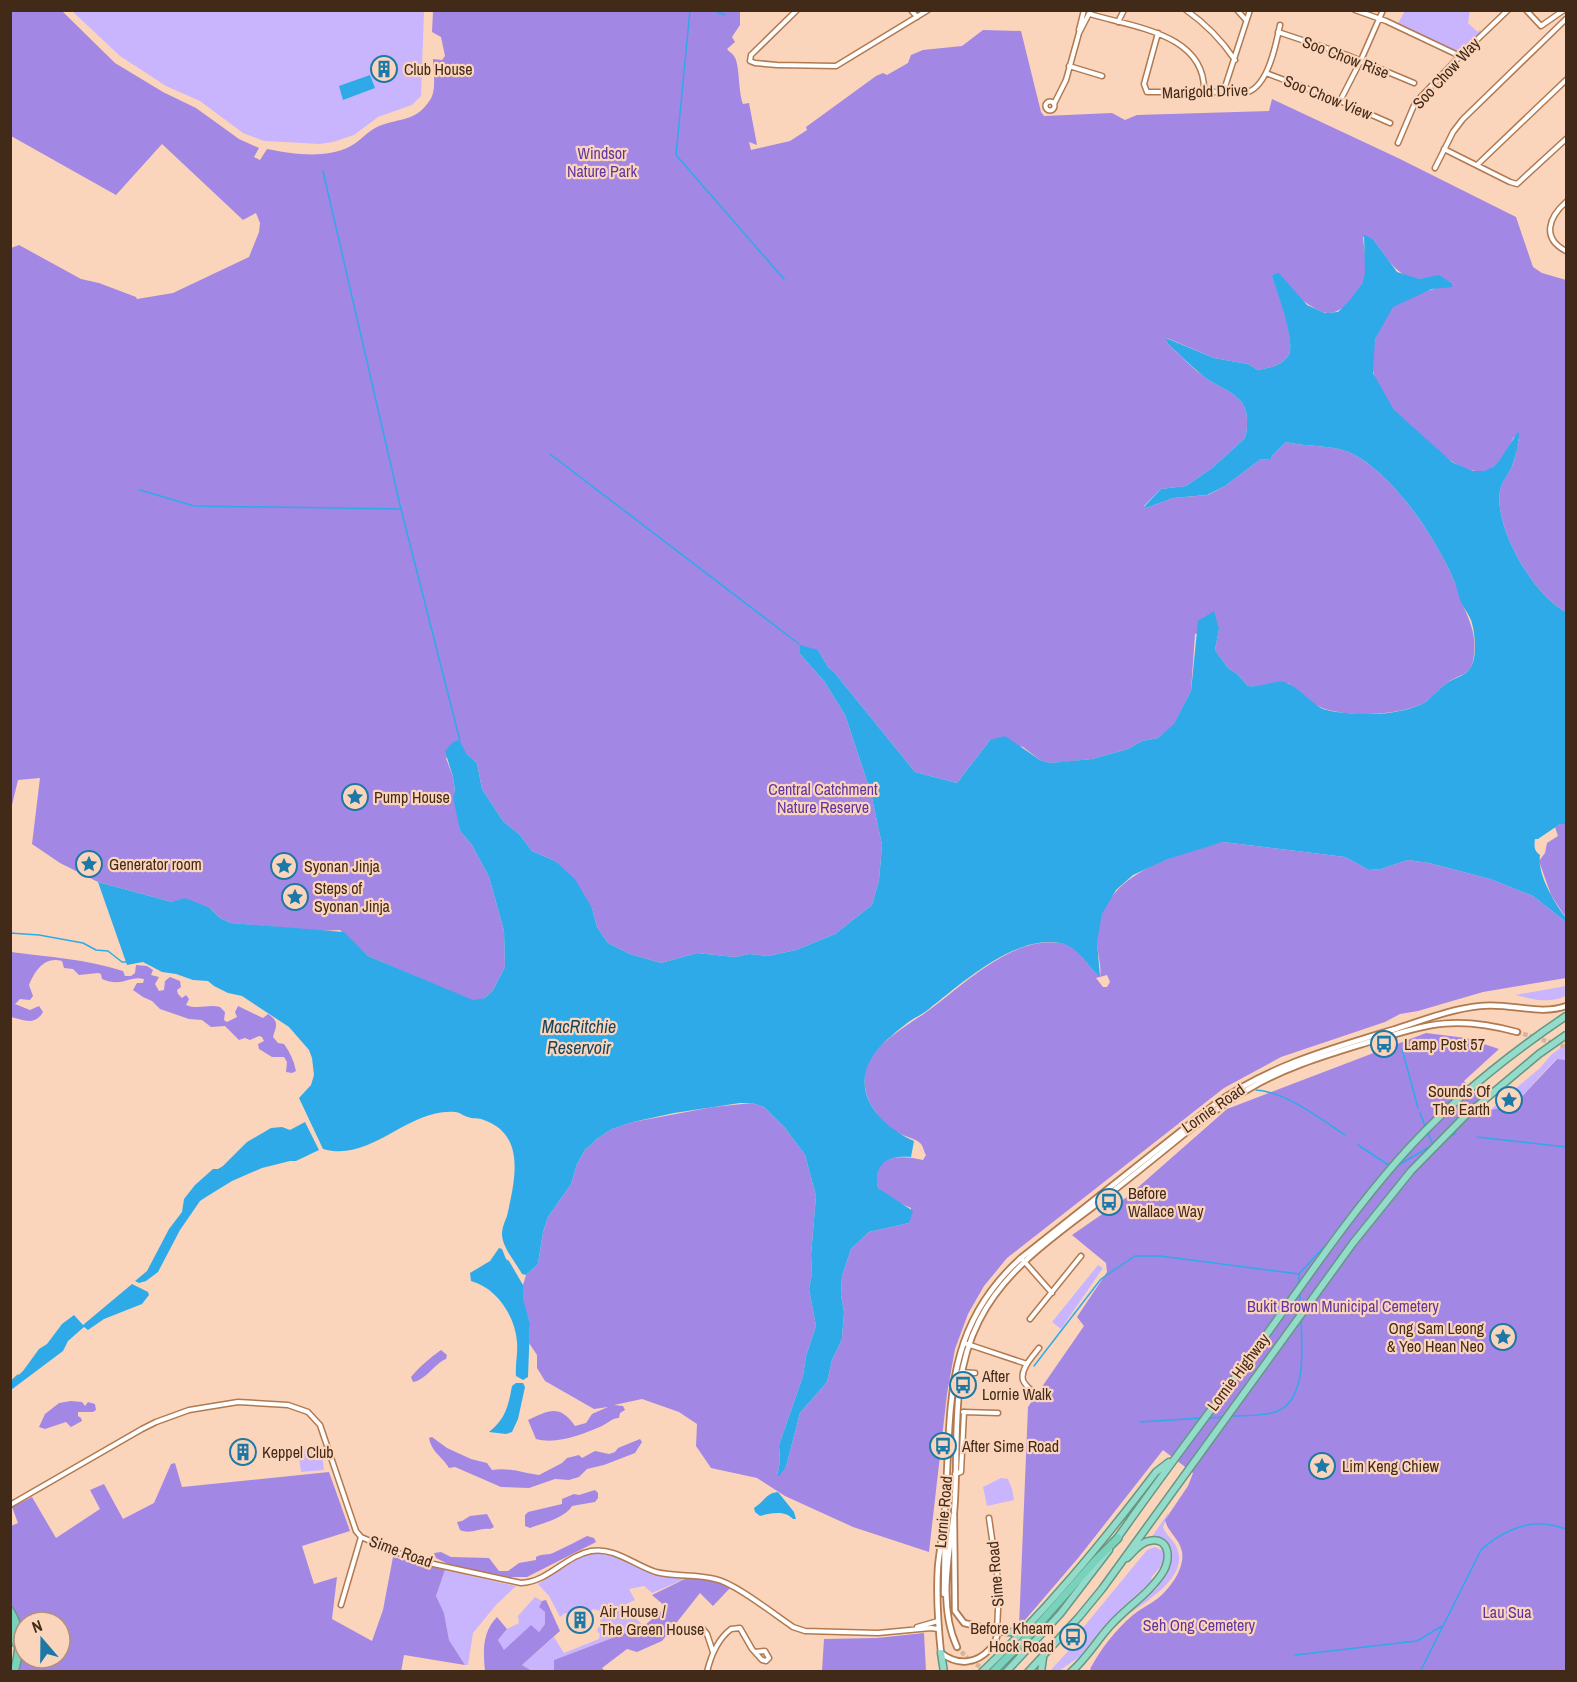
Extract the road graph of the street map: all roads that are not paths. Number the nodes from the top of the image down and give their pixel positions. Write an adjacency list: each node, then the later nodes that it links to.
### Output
1 (796, 10): 15 (street)
2 (912, 10): 15 (street)
3 (928, 10): 15 (street)
4 (1084, 10): 22 (street)
5 (1124, 10): 19 (street)
6 (1186, 10): 25 (street)
7 (1237, 10): 18 (street)
8 (1250, 10): 18 (street)
9 (1355, 10): 16 (street)
10 (1383, 10): 16 (street)
11 (1508, 10): 24 (street, Soo Chow Way)
12 (1526, 10): 13 (street)
13 (1564, 10)
14 (1090, 12): 19 (street); 22 (street)
15 (917, 17)
16 (1380, 18): 24 (street); 26 (street)
17 (1566, 19): 39 (street)
18 (1246, 21): 25 (street)
19 (1118, 22): 23 (street)
20 (1280, 25): 21 (street, Marigold Drive)
21 (1278, 32): 26 (street, Soo Chow Rise); 28 (street, Marigold Drive)
22 (1079, 33): 27 (street)
23 (1158, 33): 32 (street); 32 (street, Marigold Drive)
24 (1460, 56): 38 (street, Soo Chow Way)
25 (1235, 60): 33 (street)
26 (1361, 60): 31 (street, Soo Chow Rise); 34 (street)
27 (1070, 66): 29 (street); 35 (street)
28 (1266, 73): 33 (street, Marigold Drive); 34 (street, Soo Chow View)
29 (1102, 76)
30 (1566, 80): 40 (street)
31 (1414, 83)
32 (1204, 93): 33 (street, Marigold Drive)
33 (1223, 93)
34 (1340, 101): 36 (street, Soo Chow View)
35 (1054, 104)
36 (1390, 123)
37 (1566, 139): 40 (street)
38 (1398, 143)
39 (1444, 149): 40 (street); 41 (street)
40 (1477, 165)
41 (1435, 168)
42 (1566, 202): 43 (street)
43 (1566, 251)
44 (1566, 1006): 48 (street, Lornie Road)
45 (1566, 1016): 66 (highway, Lornie Highway)
46 (1517, 1032): 48 (street, Lornie Road)
47 (1566, 1035): 75 (highway, Lornie Highway)
48 (1174, 1139): 50 (street, Lornie Road)
49 (1081, 1256): 51 (street)
50 (1023, 1259): 51 (street); 53 (street, Lornie Road)
51 (1052, 1293): 52 (street)
52 (1030, 1319)
53 (966, 1343): 55 (street); 56 (street, Lornie Road)
54 (1039, 1348): 55 (street)
55 (1027, 1364): 58 (street)
56 (958, 1371): 57 (street); 59 (street, Lornie Road); 60 (street, Lornie Road)
57 (975, 1373)
58 (1033, 1392)
59 (951, 1395): 60 (street); 67 (street, Lornie Road)
60 (958, 1395): 61 (street, Lornie Road)
61 (956, 1412): 62 (street); 64 (street, Lornie Road)
62 (964, 1412): 63 (street); 65 (street, Lornie Road)
63 (998, 1413)
64 (956, 1423): 65 (street); 68 (street, Lornie Road)
65 (963, 1428): 68 (street, Lornie Road)
66 (1175, 1456): 74 (highway, Lornie Highway); 84 (highway)
67 (947, 1471): 68 (street); 72 (street, Lornie Road)
68 (955, 1474): 70 (street, Lornie Road)
69 (10, 1504): 73 (street, Sime Road)
70 (954, 1514): 72 (street); 80 (street)
71 (989, 1518): 81 (street, Sime Road)
72 (944, 1528): 77 (street, Lornie Road)
73 (361, 1537): 76 (street); 82 (street, Sime Road)
74 (1118, 1538): 94 (highway); 95 (highway, Lornie Highway)
75 (1118, 1566): 90 (highway, Lornie Highway); 98 (highway)
76 (341, 1605)
77 (938, 1622): 79 (street, Lornie Road); 82 (street, Sime Road)
78 (703, 1629): 87 (street)
79 (938, 1629): 82 (street, Sime Road); 89 (street, Lornie Road)
80 (985, 1629): 81 (street); 85 (street)
81 (997, 1631): 83 (highway); 85 (street)
82 (873, 1632)
83 (1005, 1633): 84 (highway); 86 (highway)
84 (1021, 1633): 86 (highway)
85 (994, 1644): 89 (street)
86 (1006, 1647): 93 (highway)
87 (713, 1652): 88 (street); 91 (street)
88 (755, 1652)
89 (941, 1653): 92 (highway)
90 (1044, 1655): 96 (highway, Lornie Highway); 97 (highway)
91 (707, 1671)
92 (944, 1671)
93 (982, 1671)
94 (993, 1671)
95 (1006, 1671)
96 (1028, 1671)
97 (1041, 1671)
98 (1071, 1671)

